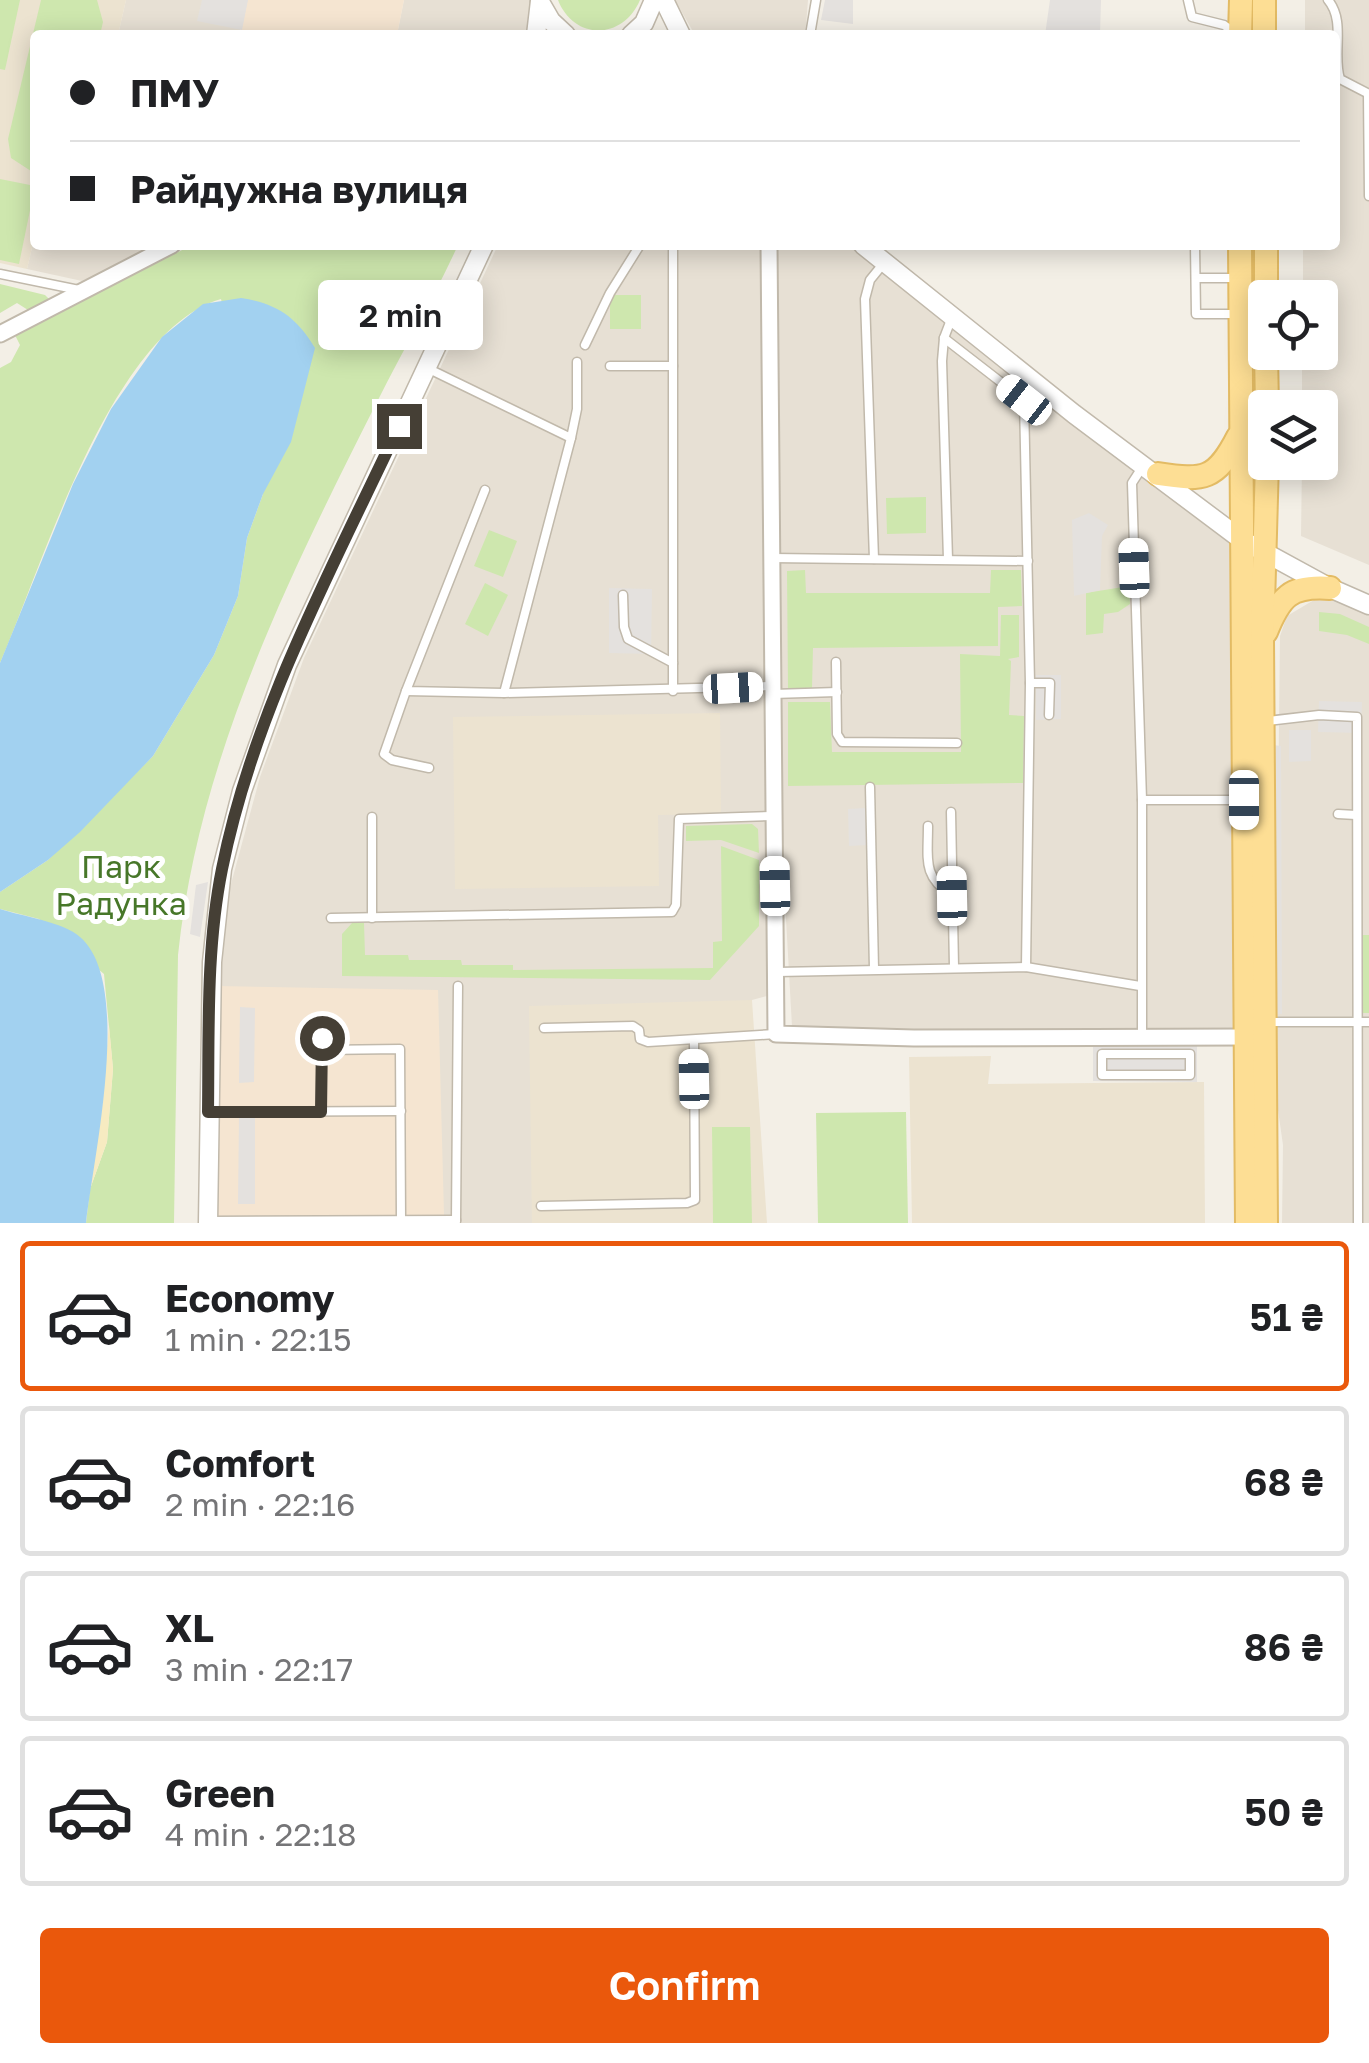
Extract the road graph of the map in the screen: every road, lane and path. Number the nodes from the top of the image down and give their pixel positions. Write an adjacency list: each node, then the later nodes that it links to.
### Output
1 (654, 0): 11 (street)
2 (664, 0): 12 (street)
3 (816, 0): 13 (lane)
4 (1188, 0): 14 (lane)
5 (1241, 0): 15 (main road)
6 (1264, 0): 16 (main road)
7 (1328, 0): 17 (lane)
8 (540, 1): 9 (street); 10 (street)
9 (537, 30)
10 (561, 30)
11 (637, 30)
12 (679, 30)
13 (811, 30)
14 (1232, 30)
15 (1239, 30)
16 (1264, 30)
17 (1337, 30)
18 (1340, 79): 19 (lane)
19 (1368, 94): 20 (lane)
20 (1369, 196)
21 (162, 250): 35 (street)
22 (482, 250): 44 (street)
23 (637, 250): 40 (lane)
24 (673, 250): 43 (lane)
25 (770, 250): 52 (street)
26 (869, 250): 30 (street)
27 (1195, 250): 32 (lane)
28 (1240, 250): 33 (main road)
29 (1266, 250): 34 (main road)
30 (885, 262): 37 (street); 53 (lane)
31 (0, 274): 35 (lane)
32 (1196, 278): 33 (lane); 36 (lane)
33 (1240, 279): 36 (main road)
34 (1266, 280)
35 (80, 290): 38 (street)
36 (1240, 314): 45 (main road)
37 (952, 317): 39 (lane); 47 (street)
38 (0, 334)
39 (944, 338): 54 (lane); 55 (lane)
40 (585, 345)
41 (577, 362): 46 (lane)
42 (610, 366): 43 (lane)
43 (673, 366): 61 (lane)
44 (426, 368): 46 (lane); 103 (street)
45 (1240, 434): 47 (main road); 50 (main road)
46 (571, 438): 67 (lane)
47 (1151, 470): 50 (street); 75 (lane)
48 (1266, 480): 51 (main road)
49 (485, 490): 65 (lane)
50 (1242, 540): 51 (street); 76 (main road)
51 (1264, 552): 56 (street); 59 (main road)
52 (772, 558): 53 (lane); 64 (street)
53 (874, 559): 54 (lane)
54 (948, 559): 55 (lane)
55 (1028, 560): 62 (lane)
56 (1330, 588): 58 (street); 59 (main road)
57 (624, 595): 61 (lane)
58 (1369, 604)
59 (1262, 640): 69 (main road)
60 (836, 662): 66 (lane)
61 (673, 663): 63 (lane)
62 (1030, 682): 68 (lane); 87 (lane)
63 (674, 690): 64 (lane); 67 (lane)
64 (773, 690): 66 (lane); 81 (street)
65 (406, 691): 67 (lane); 71 (lane)
66 (836, 692): 70 (lane)
67 (504, 694)
68 (1050, 714)
69 (1263, 721): 72 (lane); 92 (main road)
70 (957, 743)
71 (430, 768)
72 (1356, 770): 73 (lane); 79 (lane)
73 (1369, 770)
74 (870, 787): 88 (lane)
75 (1142, 800): 76 (lane); 91 (lane)
76 (1244, 800): 97 (main road)
77 (951, 812): 83 (lane)
78 (1338, 814): 79 (lane)
79 (1356, 815): 93 (lane)
80 (372, 816): 85 (lane)
81 (773, 816): 85 (lane); 89 (street)
82 (928, 826): 83 (lane)
83 (952, 896): 86 (lane)
84 (331, 918): 85 (lane)
85 (372, 918)
86 (954, 967): 87 (lane); 88 (lane)
87 (1026, 967): 91 (lane)
88 (874, 969): 89 (lane)
89 (776, 972): 96 (street)
90 (458, 986): 109 (lane)
91 (1140, 986): 100 (lane)
92 (1265, 1022): 93 (lane); 112 (main road)
93 (1355, 1022): 94 (lane); 105 (lane)
94 (1369, 1022)
95 (544, 1028): 99 (lane)
96 (776, 1034): 99 (lane); 100 (street)
97 (1246, 1037): 100 (street); 111 (main road)
98 (322, 1038): 101 (lane)
99 (694, 1041): 107 (lane)
100 (1134, 1043): 100 (lane)
101 (322, 1050): 102 (lane); 104 (lane)
102 (401, 1111): 104 (lane); 108 (lane)
103 (208, 1112): 104 (lane); 110 (street)
104 (321, 1112)
105 (1358, 1113): 106 (lane); 113 (lane)
106 (1369, 1113)
107 (542, 1206)
108 (400, 1220): 109 (lane); 110 (lane)
109 (456, 1221)
110 (208, 1222)
111 (1246, 1223)
112 (1266, 1223)
113 (1358, 1223)

